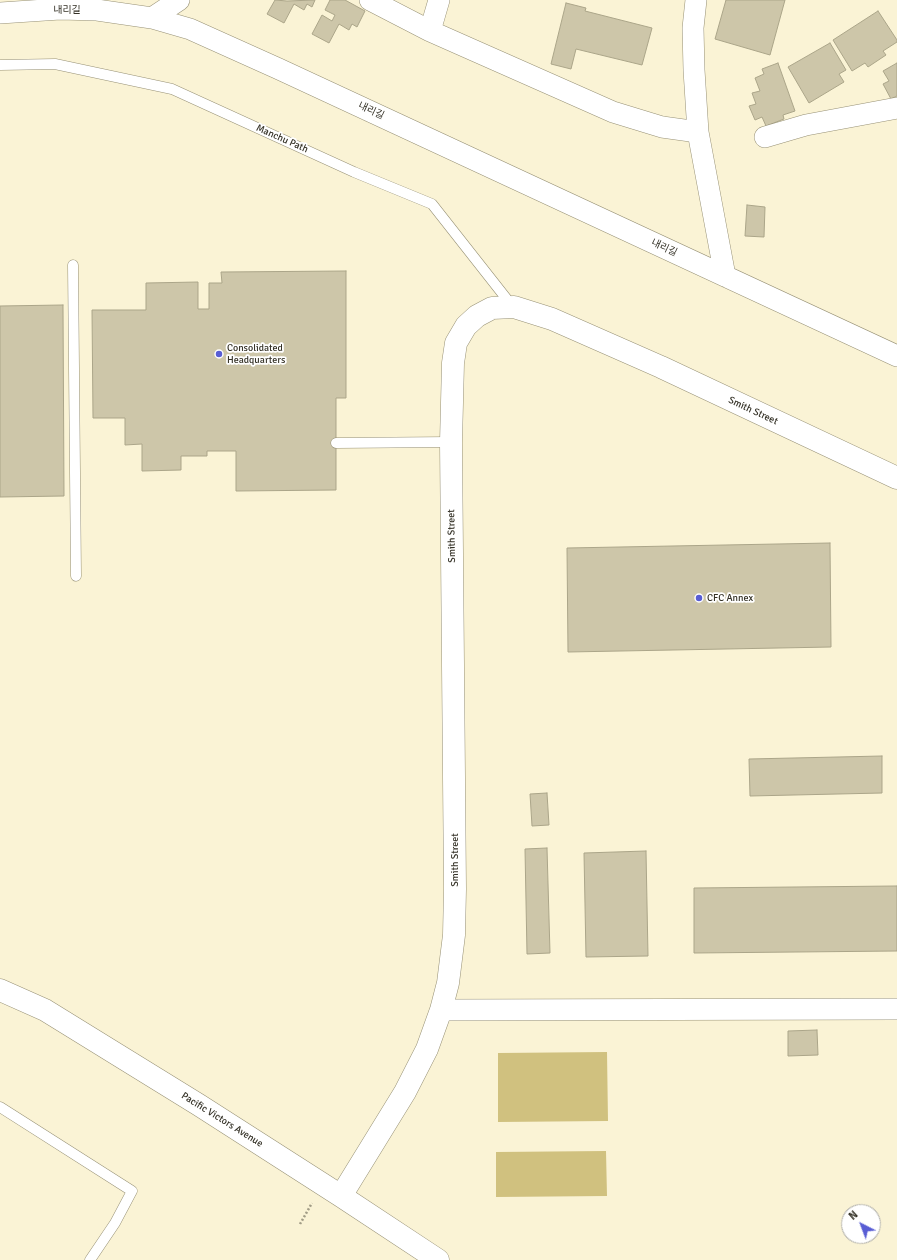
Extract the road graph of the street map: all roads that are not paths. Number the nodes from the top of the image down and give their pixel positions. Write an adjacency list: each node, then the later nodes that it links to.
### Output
1 (179, 0): 7 (street)
2 (370, 0): 8 (street)
3 (438, 0): 8 (street)
4 (696, 0): 11 (street)
5 (95, 5): 6 (street, 내리길); 7 (street, 내리길)
6 (0, 13)
7 (152, 18): 14 (street, 내리길)
8 (430, 30): 11 (street)
9 (0, 65): 15 (lane, Manchu Path)
10 (897, 108): 12 (street)
11 (698, 132): 14 (street)
12 (765, 137)
13 (73, 265): 20 (lane)
14 (725, 276): 16 (street, 내리길)
15 (514, 307): 17 (street, Smith Street); 19 (street, Smith Street)
16 (897, 356)
17 (451, 442): 18 (lane); 22 (street, Smith Street)
18 (336, 443)
19 (897, 478)
20 (76, 576)
21 (0, 990): 25 (street, Pacific Victors Avenue)
22 (441, 1010): 23 (street); 25 (street, Smith Street)
23 (897, 1010)
24 (0, 1107): 26 (lane)
25 (341, 1196): 27 (street, Pacific Victors Avenue)
26 (90, 1260)
27 (438, 1260)

